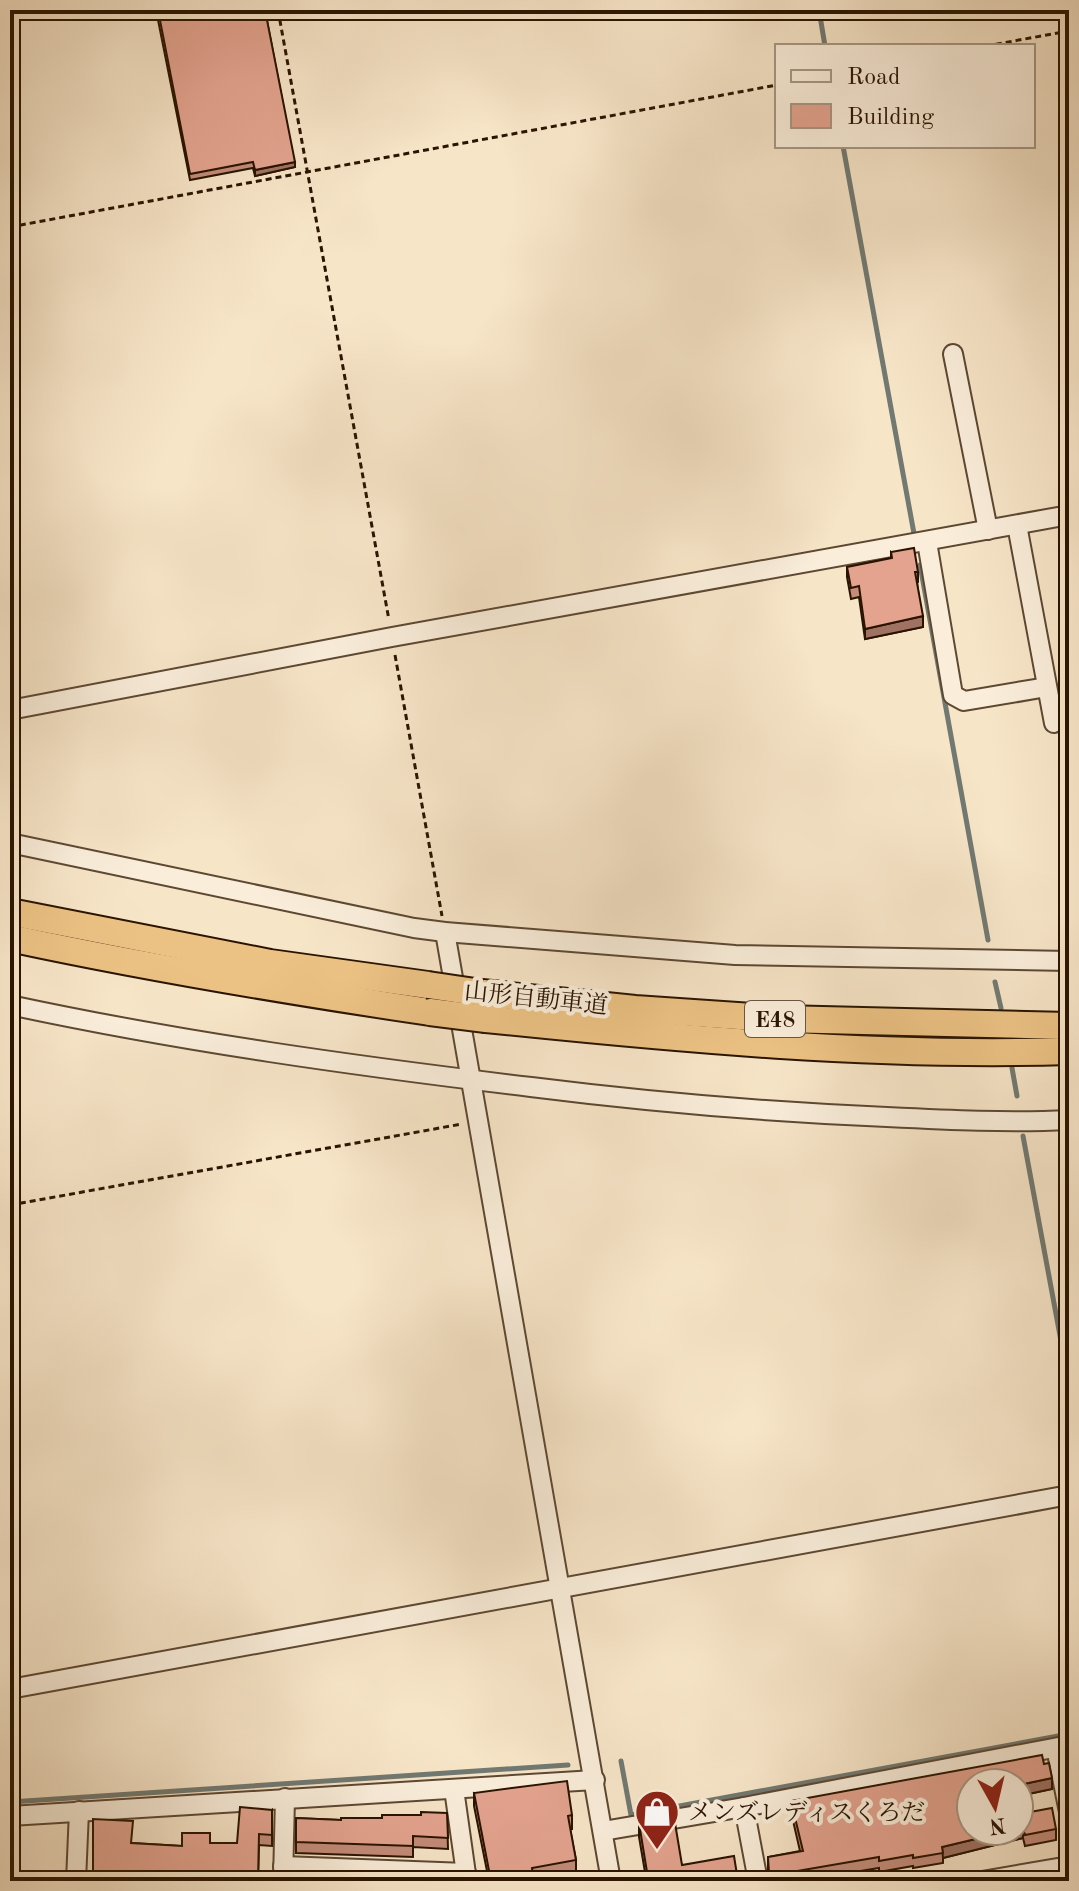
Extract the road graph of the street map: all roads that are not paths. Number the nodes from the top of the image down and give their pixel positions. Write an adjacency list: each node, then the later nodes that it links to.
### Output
1 (953, 354): 4 (street)
2 (1069, 515): 3 (street)
3 (1017, 525): 4 (street); 6 (street)
4 (988, 530): 5 (street)
5 (927, 542): 6 (street); 7 (street)
6 (1047, 687): 8 (street)
7 (10, 710)
8 (1054, 723)
9 (10, 843): 11 (street)
10 (10, 912): 14 (highway, 山形自動車道 / E48)
11 (445, 932): 13 (street); 18 (street)
12 (10, 938): 14 (highway, 山形自動車道 / E48)
13 (1069, 961)
14 (429, 998): 16 (highway, 山形自動車道 / E48, bridge); 17 (highway, 山形自動車道 / E48, bridge)
15 (10, 1005): 18 (street)
16 (1069, 1026)
17 (1069, 1051)
18 (471, 1080): 19 (street); 21 (street)
19 (1069, 1120)
20 (1069, 1495): 21 (street)
21 (559, 1589): 22 (street); 24 (street)
22 (10, 1689)
23 (1062, 1747): 27 (street); 29 (street)
24 (595, 1780): 25 (street); 31 (street)
25 (454, 1789): 26 (street); 34 (street)
26 (285, 1798): 28 (street); 33 (street)
27 (744, 1807): 31 (street); 37 (street)
28 (79, 1811): 30 (street); 35 (street)
29 (1069, 1812)
30 (10, 1816)
31 (603, 1831): 36 (street)
32 (1069, 1866): 38 (street)
33 (283, 1874): 34 (street)
34 (467, 1877)
35 (76, 1881)
36 (611, 1881)
37 (758, 1881)
38 (982, 1881)

